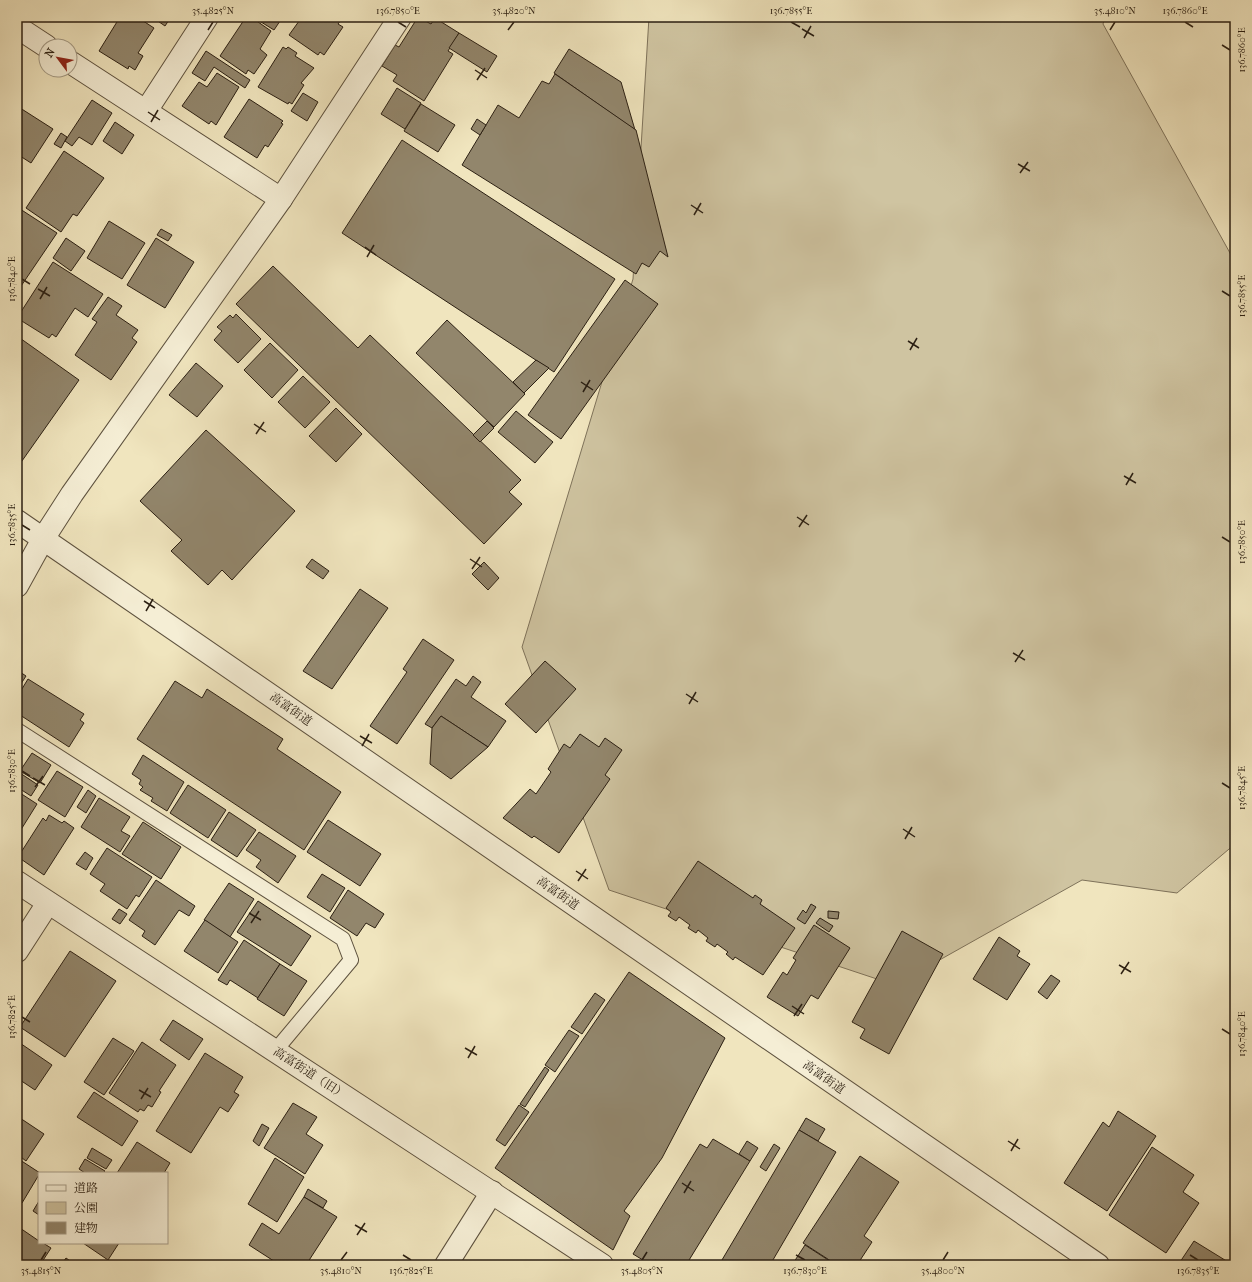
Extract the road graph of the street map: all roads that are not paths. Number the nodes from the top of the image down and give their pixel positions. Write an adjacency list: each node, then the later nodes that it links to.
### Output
1 (207, 17): 6 (street)
2 (400, 17): 7 (street)
3 (17, 27): 4 (street)
4 (38, 41)
5 (78, 67): 6 (street)
6 (146, 111): 7 (street)
7 (281, 199): 9 (street)
8 (17, 521): 9 (street, 高富街道)
9 (43, 538): 10 (street); 19 (street, 高富街道)
10 (17, 586)
11 (17, 730): 15 (lane)
12 (17, 882): 13 (street, 高富街道（旧）)
13 (48, 903): 14 (street); 15 (street, 高富街道（旧）)
14 (17, 951)
15 (275, 1051): 16 (street, 高富街道（旧）)
16 (492, 1192): 17 (street); 18 (street, 高富街道（旧）)
17 (446, 1265)
18 (602, 1265)
19 (1098, 1265)

